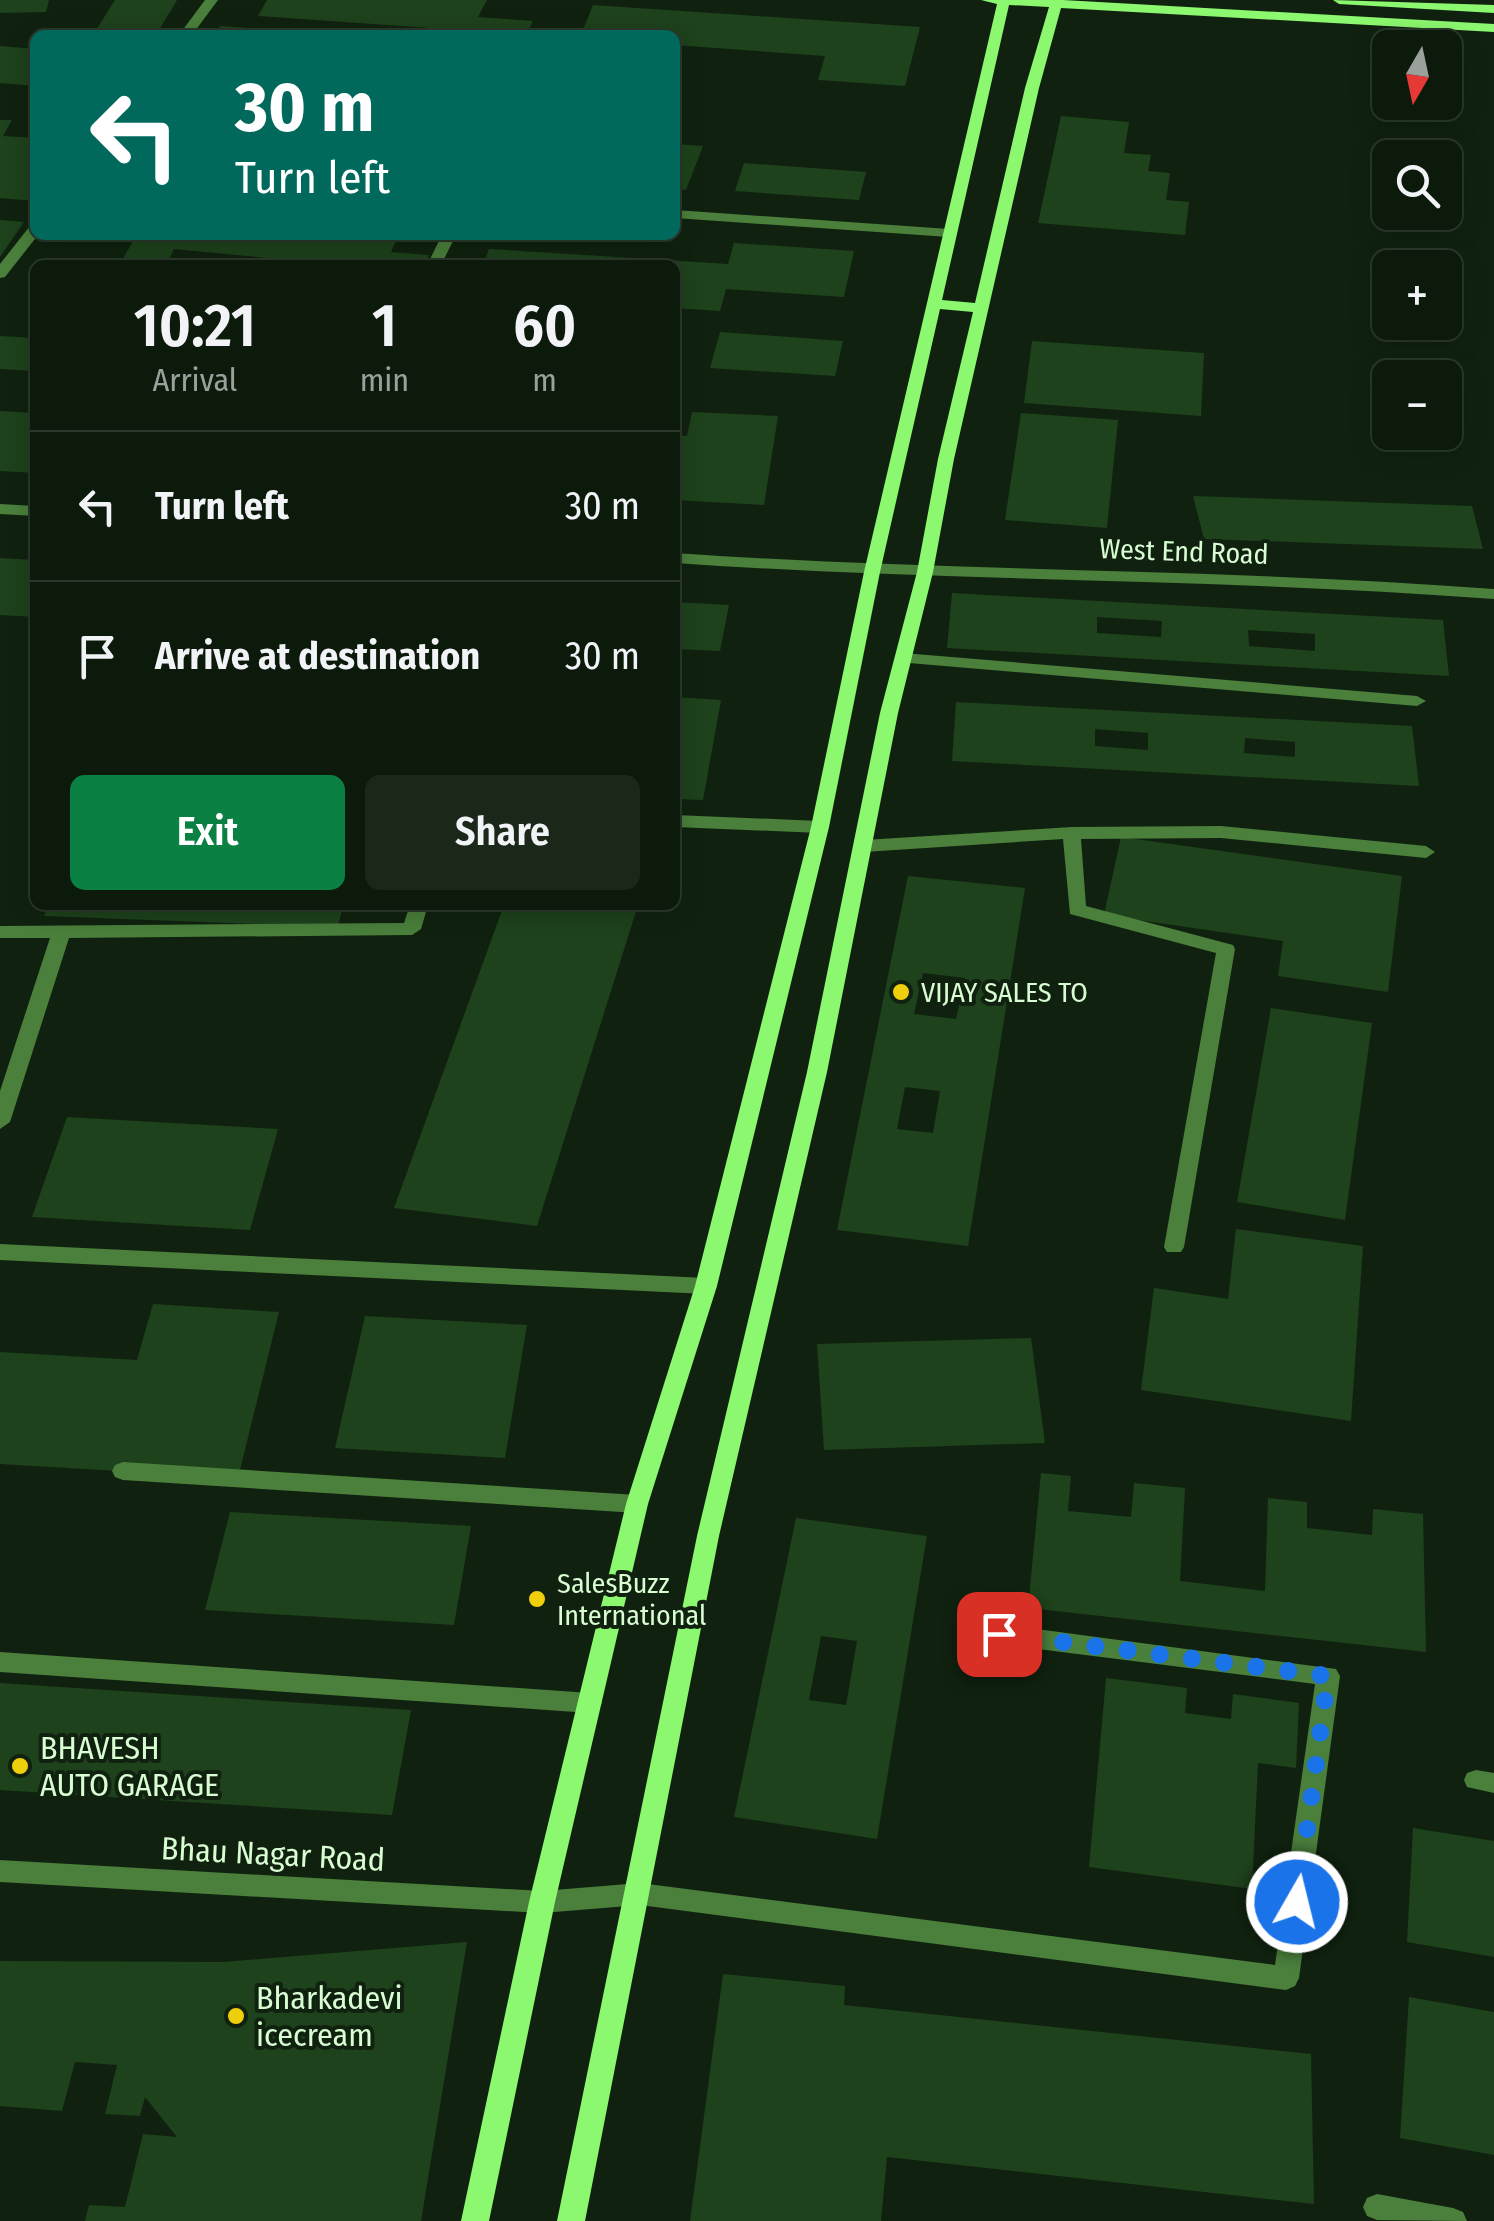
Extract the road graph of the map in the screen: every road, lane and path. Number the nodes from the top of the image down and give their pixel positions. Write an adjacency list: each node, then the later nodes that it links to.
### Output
1 (212, 0): 7 (street)
2 (999, 0): 4 (street); 9 (street)
3 (1339, 0): 5 (street)
4 (1056, 2): 6 (street); 13 (street)
5 (1494, 9)
6 (1494, 28)
7 (189, 30)
8 (680, 214): 9 (street)
9 (949, 233): 12 (street)
10 (30, 235): 11 (street)
11 (0, 274)
12 (936, 304): 13 (street); 17 (street)
13 (982, 308): 18 (street)
14 (0, 509): 15 (street)
15 (30, 511)
16 (680, 558): 17 (street, West End Road)
17 (872, 572): 18 (street, West End Road); 23 (street)
18 (925, 572): 19 (street, West End Road); 20 (street)
19 (1494, 594)
20 (903, 658): 21 (street); 25 (street)
21 (1416, 701)
22 (680, 821): 23 (street)
23 (820, 827): 33 (street)
24 (1072, 833): 25 (street); 26 (street); 31 (street)
25 (864, 846): 40 (street)
26 (1426, 852)
27 (418, 910): 29 (street)
28 (0, 932): 29 (street)
29 (61, 932): 30 (street)
30 (0, 1122)
31 (1174, 1247)
32 (0, 1252): 33 (street)
33 (706, 1286): 35 (street)
34 (122, 1471): 35 (street)
35 (637, 1504): 38 (street)
36 (999, 1634): 40 (street, Bhau Nagar Road)
37 (0, 1662): 38 (street)
38 (590, 1704): 41 (street)
39 (0, 1870): 41 (street, Bhau Nagar Road)
40 (640, 1894): 41 (street, Bhau Nagar Road); 44 (street)
41 (542, 1902): 43 (street)
42 (1377, 2208): 45 (street)
43 (474, 2221)
44 (571, 2221)
45 (1453, 2221)

